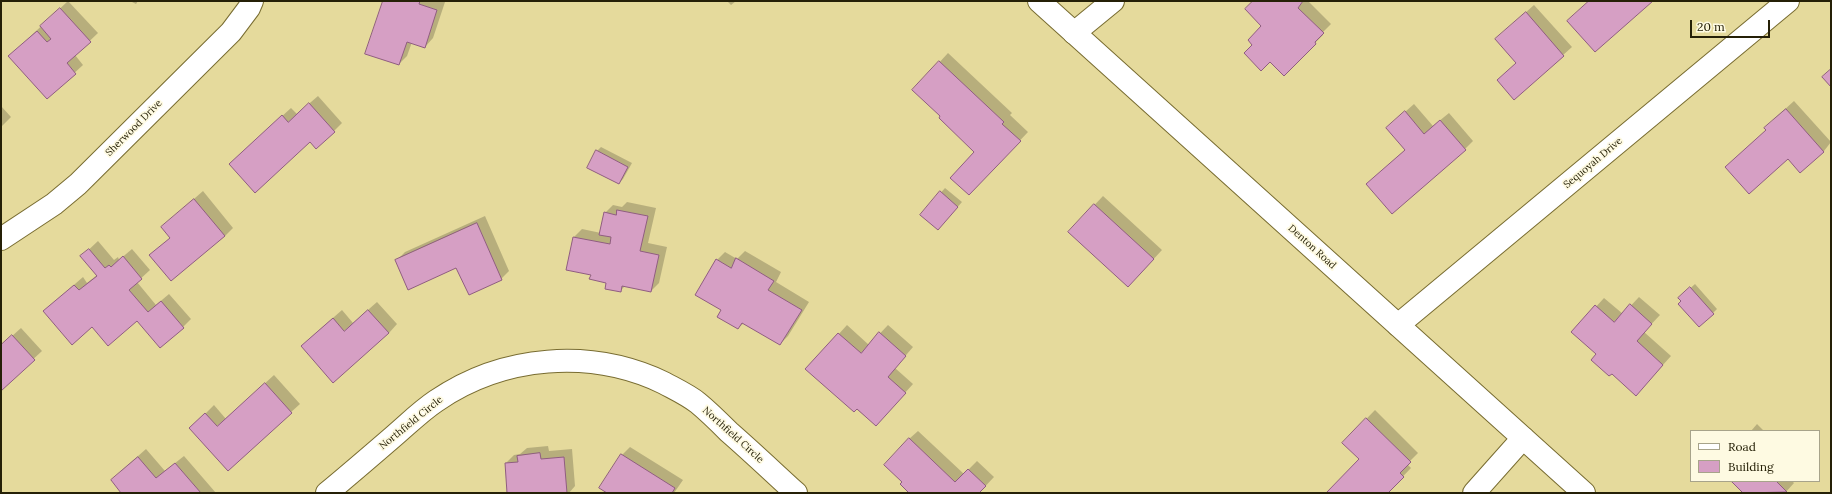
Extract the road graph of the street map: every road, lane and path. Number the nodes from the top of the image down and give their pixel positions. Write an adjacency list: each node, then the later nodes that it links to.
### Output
1 (252, 1): 6 (street, Sherwood Drive)
2 (1039, 1): 5 (street, Denton Road)
3 (1113, 1): 5 (street)
4 (1788, 1): 7 (street, Sequoyah Drive)
5 (1074, 33): 7 (street, Denton Road)
6 (1, 239)
7 (1398, 325): 8 (street, Denton Road)
8 (1523, 438): 11 (street); 12 (street, Denton Road)
9 (327, 493): 10 (street, Northfield Circle)
10 (796, 493)
11 (1474, 493)
12 (1584, 493)

